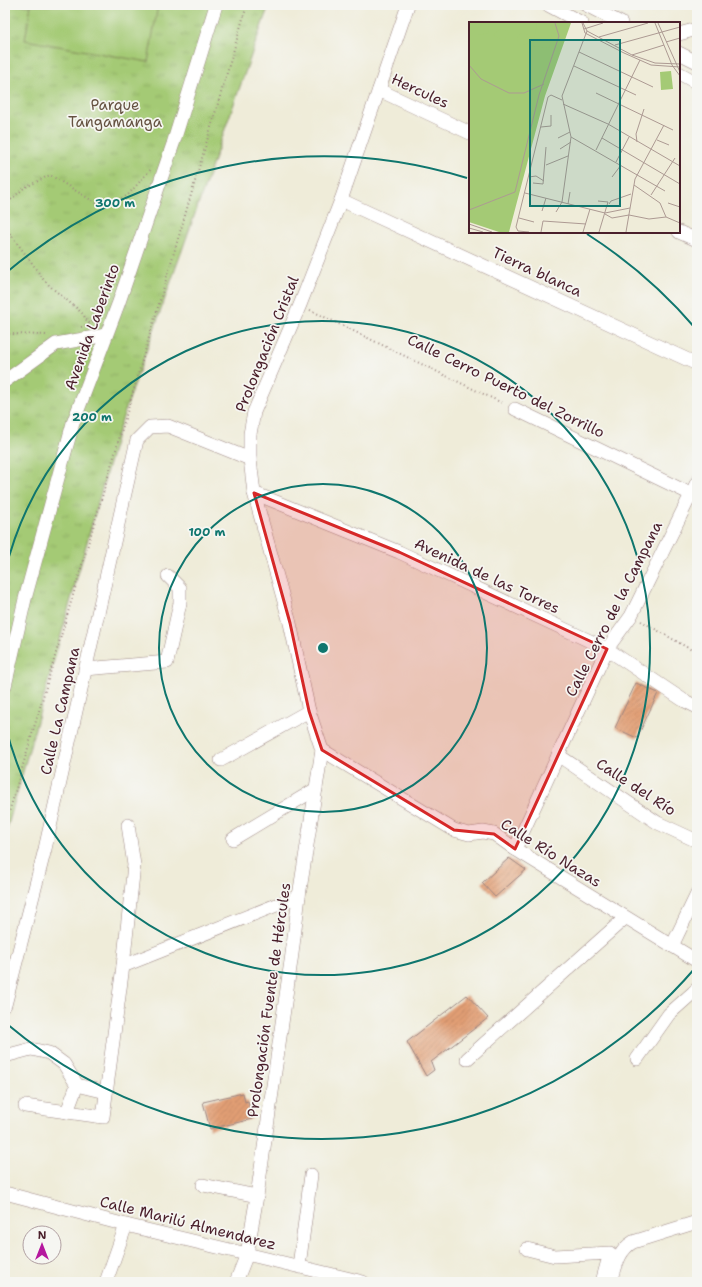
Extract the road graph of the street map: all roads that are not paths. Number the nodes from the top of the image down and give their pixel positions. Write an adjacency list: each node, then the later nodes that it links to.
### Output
1 (216, 5): 18 (street, Avenida Laberinto)
2 (408, 5): 13 (street, Prolongación Cristal)
3 (548, 5): 5 (street)
4 (586, 5): 6 (street)
5 (580, 22)
6 (619, 22)
7 (697, 28): 8 (street)
8 (680, 34)
9 (680, 54): 10 (street)
10 (697, 62)
11 (680, 74): 12 (street)
12 (697, 83)
13 (379, 90): 14 (street, Hercules); 15 (street, Prolongación Cristal)
14 (469, 133)
15 (341, 200): 19 (street, Tierra blanca); 22 (street, Prolongación Cristal)
16 (680, 232): 17 (street)
17 (697, 240)
18 (106, 335): 20 (street); 28 (street, Avenida Laberinto)
19 (697, 364)
20 (5, 381)
21 (515, 409): 25 (street, Calle Cerro Puerto del Zorrillo)
22 (250, 459): 24 (street, Prolongación Cristal); 29 (street, Calle La Campana)
23 (697, 482): 25 (street)
24 (254, 493): 27 (street, Avenida de las Torres); 32 (street, Prolongación Cristal)
25 (694, 495): 27 (street, Calle Cerro de la Campana)
26 (168, 576): 29 (street)
27 (607, 649): 31 (street, Avenida de las Torres); 34 (street, Calle Cerro de la Campana)
28 (7, 667): 30 (street, Avenida Laberinto)
29 (85, 669): 48 (street, Calle La Campana)
30 (5, 686)
31 (697, 707)
32 (309, 711): 33 (street, Prolongación Cristal); 35 (street)
33 (322, 750): 36 (street, Prolongación Fuente de Hércules); 40 (street, Calle Río Nazas)
34 (558, 756): 39 (street, Calle del Río); 40 (street, Calle Cerro de la Campana)
35 (221, 760)
36 (316, 789): 38 (street); 42 (street, Prolongación Fuente de Hércules)
37 (128, 825): 46 (street)
38 (233, 839)
39 (697, 842)
40 (515, 849): 43 (street, Calle Río Nazas)
41 (697, 894): 44 (street)
42 (299, 896): 46 (street); 59 (street, Prolongación Fuente de Hércules)
43 (625, 918): 44 (street, Calle Río Nazas); 50 (street)
44 (672, 946): 45 (street, Calle Río Nazas)
45 (697, 961)
46 (123, 966): 53 (street)
47 (697, 989): 51 (street)
48 (5, 1005)
49 (5, 1056): 52 (street)
50 (467, 1058)
51 (637, 1058)
52 (77, 1085): 53 (street); 55 (street)
53 (106, 1092): 55 (street)
54 (25, 1106): 55 (street)
55 (67, 1112)
56 (311, 1175): 64 (street)
57 (203, 1185): 59 (street)
58 (5, 1193): 61 (street, Calle Marilú Almendarez)
59 (257, 1196): 63 (street, Prolongación Fuente de Hércules)
60 (697, 1222): 69 (street)
61 (126, 1225): 63 (street, Calle Marilú Almendarez); 65 (street)
62 (526, 1249): 68 (street)
63 (247, 1254): 64 (street, Calle Marilú Almendarez); 66 (street, Prolongación Fuente de Hércules)
64 (299, 1266): 67 (street, Calle Marilú Almendarez)
65 (106, 1282)
66 (236, 1282)
67 (363, 1282)
68 (602, 1282)
69 (611, 1282)

